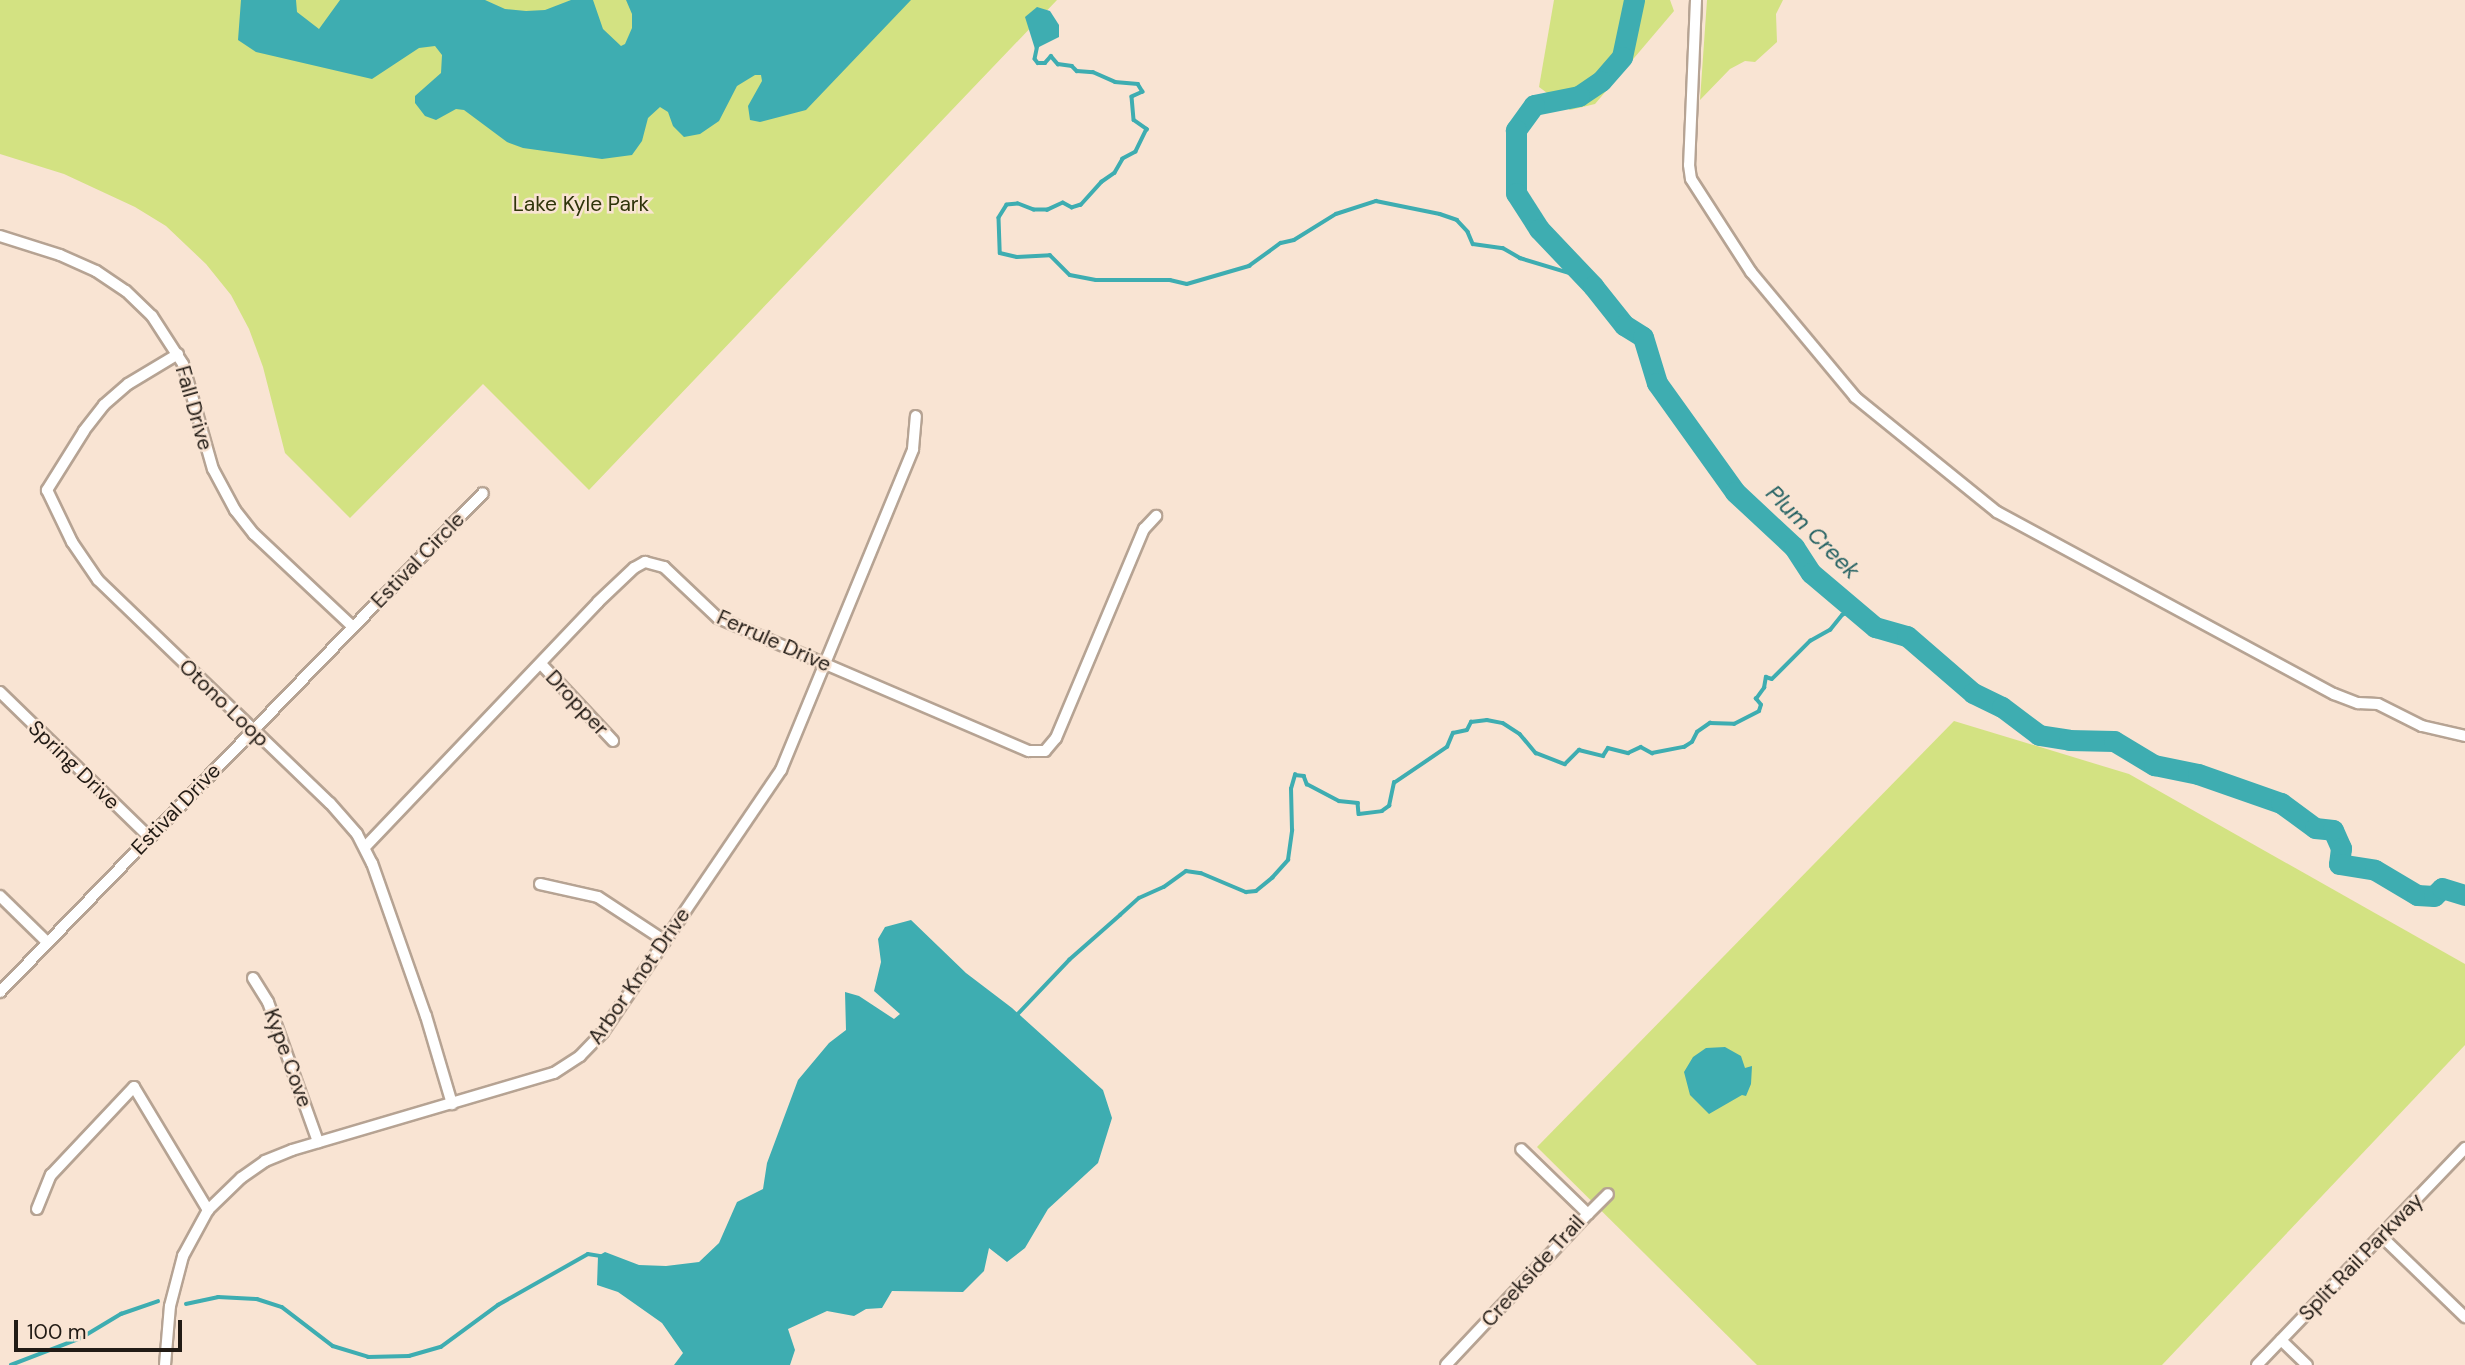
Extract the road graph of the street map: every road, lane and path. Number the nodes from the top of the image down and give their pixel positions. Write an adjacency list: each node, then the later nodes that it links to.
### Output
1 (1696, 0): 12 (street)
2 (0, 236): 3 (street, Fall Drive)
3 (178, 354): 7 (street, Fall Drive); 11 (street, Otono Loop)
4 (916, 416): 8 (street, Arbor Knot Drive)
5 (483, 492): 7 (street, Estival Circle)
6 (1156, 516): 8 (street, Ferrule Drive)
7 (353, 627): 11 (street, Estival Drive)
8 (826, 663): 9 (street, Ferrule Drive); 18 (street, Arbor Knot Drive)
9 (542, 665): 13 (street, Dropper); 15 (street, Ferrule Drive)
10 (0, 692): 14 (street, Spring Drive)
11 (252, 731): 14 (street, Estival Drive); 15 (street, Otono Loop)
12 (2465, 736)
13 (613, 741)
14 (149, 837): 19 (street, Estival Drive)
15 (365, 847): 22 (street, Otono Loop)
16 (541, 884): 18 (street)
17 (0, 896): 19 (street)
18 (665, 941): 22 (street, Arbor Knot Drive)
19 (47, 942): 21 (street, Estival Drive)
20 (253, 978): 23 (street, Kype Cove)
21 (0, 992)
22 (452, 1104): 23 (street, Arbor Knot Drive)
23 (318, 1142): 28 (street, Arbor Knot Drive)
24 (1521, 1149): 29 (street, Creekside Trail)
25 (2465, 1149): 30 (street, Split Rail Parkway)
26 (1608, 1194): 29 (street)
27 (37, 1209): 28 (street)
28 (208, 1210): 33 (street, Arbor Knot Drive)
29 (1588, 1214): 34 (street, Creekside Trail)
30 (2381, 1236): 31 (street); 32 (street, Split Rail Parkway)
31 (2465, 1317)
32 (2281, 1340): 35 (street, Split Rail Parkway); 36 (street)
33 (164, 1365)
34 (1446, 1365)
35 (2257, 1365)
36 (2307, 1365)

